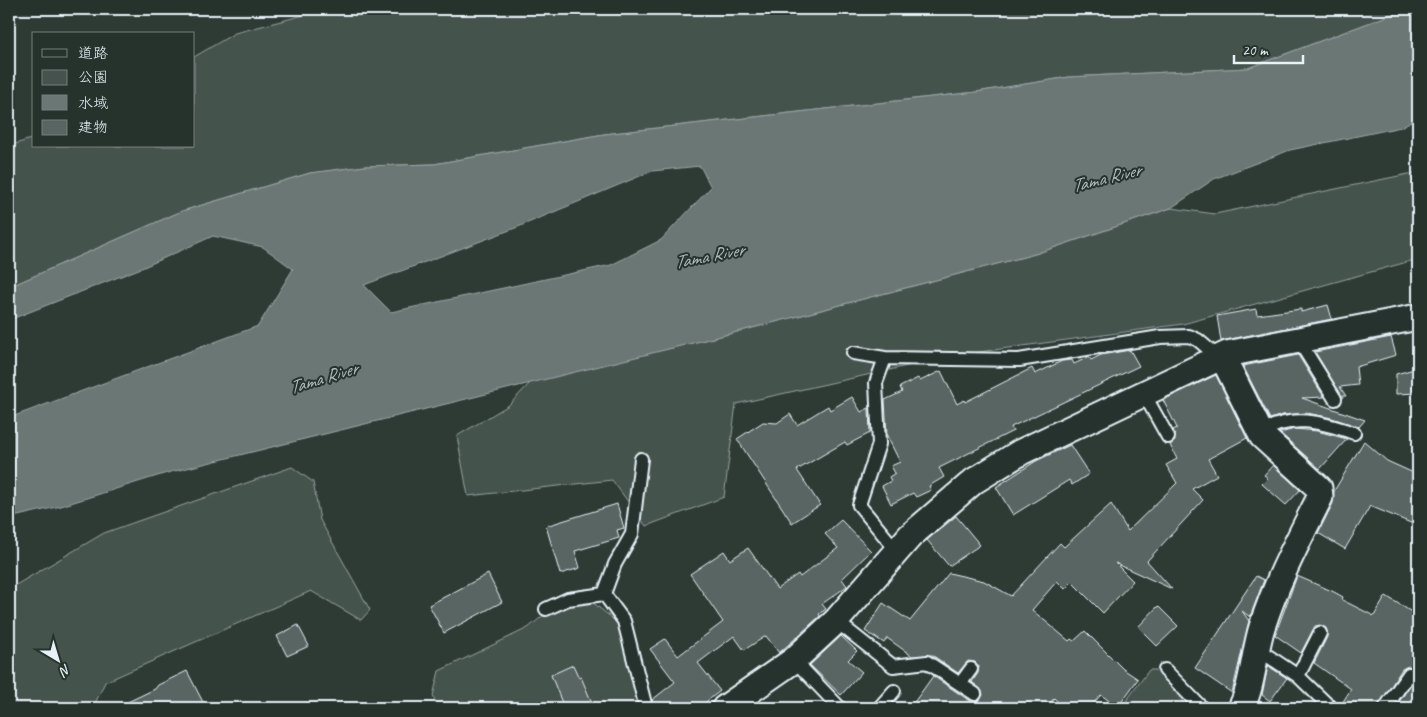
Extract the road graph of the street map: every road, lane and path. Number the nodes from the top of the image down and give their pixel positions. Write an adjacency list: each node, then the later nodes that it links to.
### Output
1 (1418, 317): 2 (street)
2 (1299, 341): 5 (street); 7 (lane)
3 (853, 353): 4 (lane)
4 (884, 358): 5 (lane); 12 (lane)
5 (1219, 358): 6 (street); 8 (street)
6 (1144, 394): 10 (lane); 12 (street)
7 (1335, 399)
8 (1260, 433): 9 (lane); 17 (street)
9 (1354, 433)
10 (1168, 437)
11 (641, 459): 13 (lane)
12 (896, 550): 15 (street)
13 (604, 594): 14 (lane); 26 (lane)
14 (546, 608)
15 (836, 621): 18 (street); 23 (lane)
16 (1320, 633): 22 (lane)
17 (1256, 648): 22 (lane); 31 (street)
18 (794, 660): 27 (street); 28 (lane)
19 (971, 669): 23 (lane)
20 (1165, 670): 30 (lane)
21 (1409, 674): 33 (lane)
22 (1298, 676): 32 (lane)
23 (960, 684): 25 (lane)
24 (894, 691): 29 (lane)
25 (975, 694)
26 (646, 708)
27 (725, 708)
28 (840, 708)
29 (879, 708)
30 (1202, 708)
31 (1241, 708)
32 (1331, 708)
33 (1384, 708)

